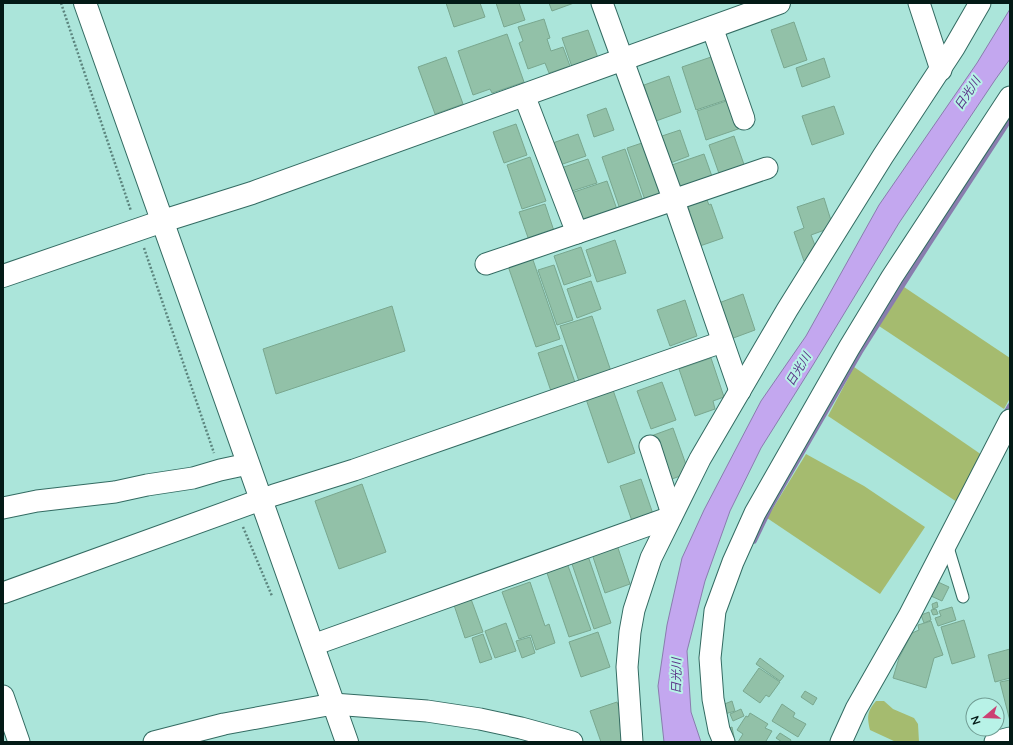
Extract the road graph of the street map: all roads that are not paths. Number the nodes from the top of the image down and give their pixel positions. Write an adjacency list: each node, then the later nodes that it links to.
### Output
1 (85, 3): 14 (street)
2 (602, 3): 7 (street)
3 (779, 3): 6 (street)
4 (919, 3): 8 (street)
5 (980, 3): 8 (street)
6 (712, 27): 7 (street); 11 (street)
7 (623, 59): 9 (street); 13 (street)
8 (941, 70): 19 (street)
9 (524, 95): 14 (street); 15 (street)
10 (1010, 97): 39 (street)
11 (744, 119)
12 (767, 168): 13 (street)
13 (674, 201): 15 (street); 18 (street)
14 (164, 221): 17 (street); 23 (street)
15 (578, 234): 16 (street)
16 (486, 264)
17 (3, 276)
18 (722, 342): 19 (street); 24 (street)
19 (740, 392): 26 (street)
20 (1010, 420): 22 (street)
21 (650, 446): 26 (street)
22 (1002, 452): 27 (street)
23 (248, 464): 24 (street); 25 (street)
24 (262, 500): 28 (street); 30 (street)
25 (3, 508)
26 (671, 516): 30 (street); 38 (street)
27 (946, 542): 29 (lane); 40 (street)
28 (3, 593)
29 (963, 597)
30 (313, 645): 32 (street)
31 (3, 696): 34 (street)
32 (334, 704): 35 (street); 36 (street); 37 (street)
33 (1010, 738): 41 (street)
34 (19, 742)
35 (154, 742)
36 (347, 742)
37 (572, 742)
38 (632, 742)
39 (724, 742)
40 (841, 742)
41 (995, 742)

